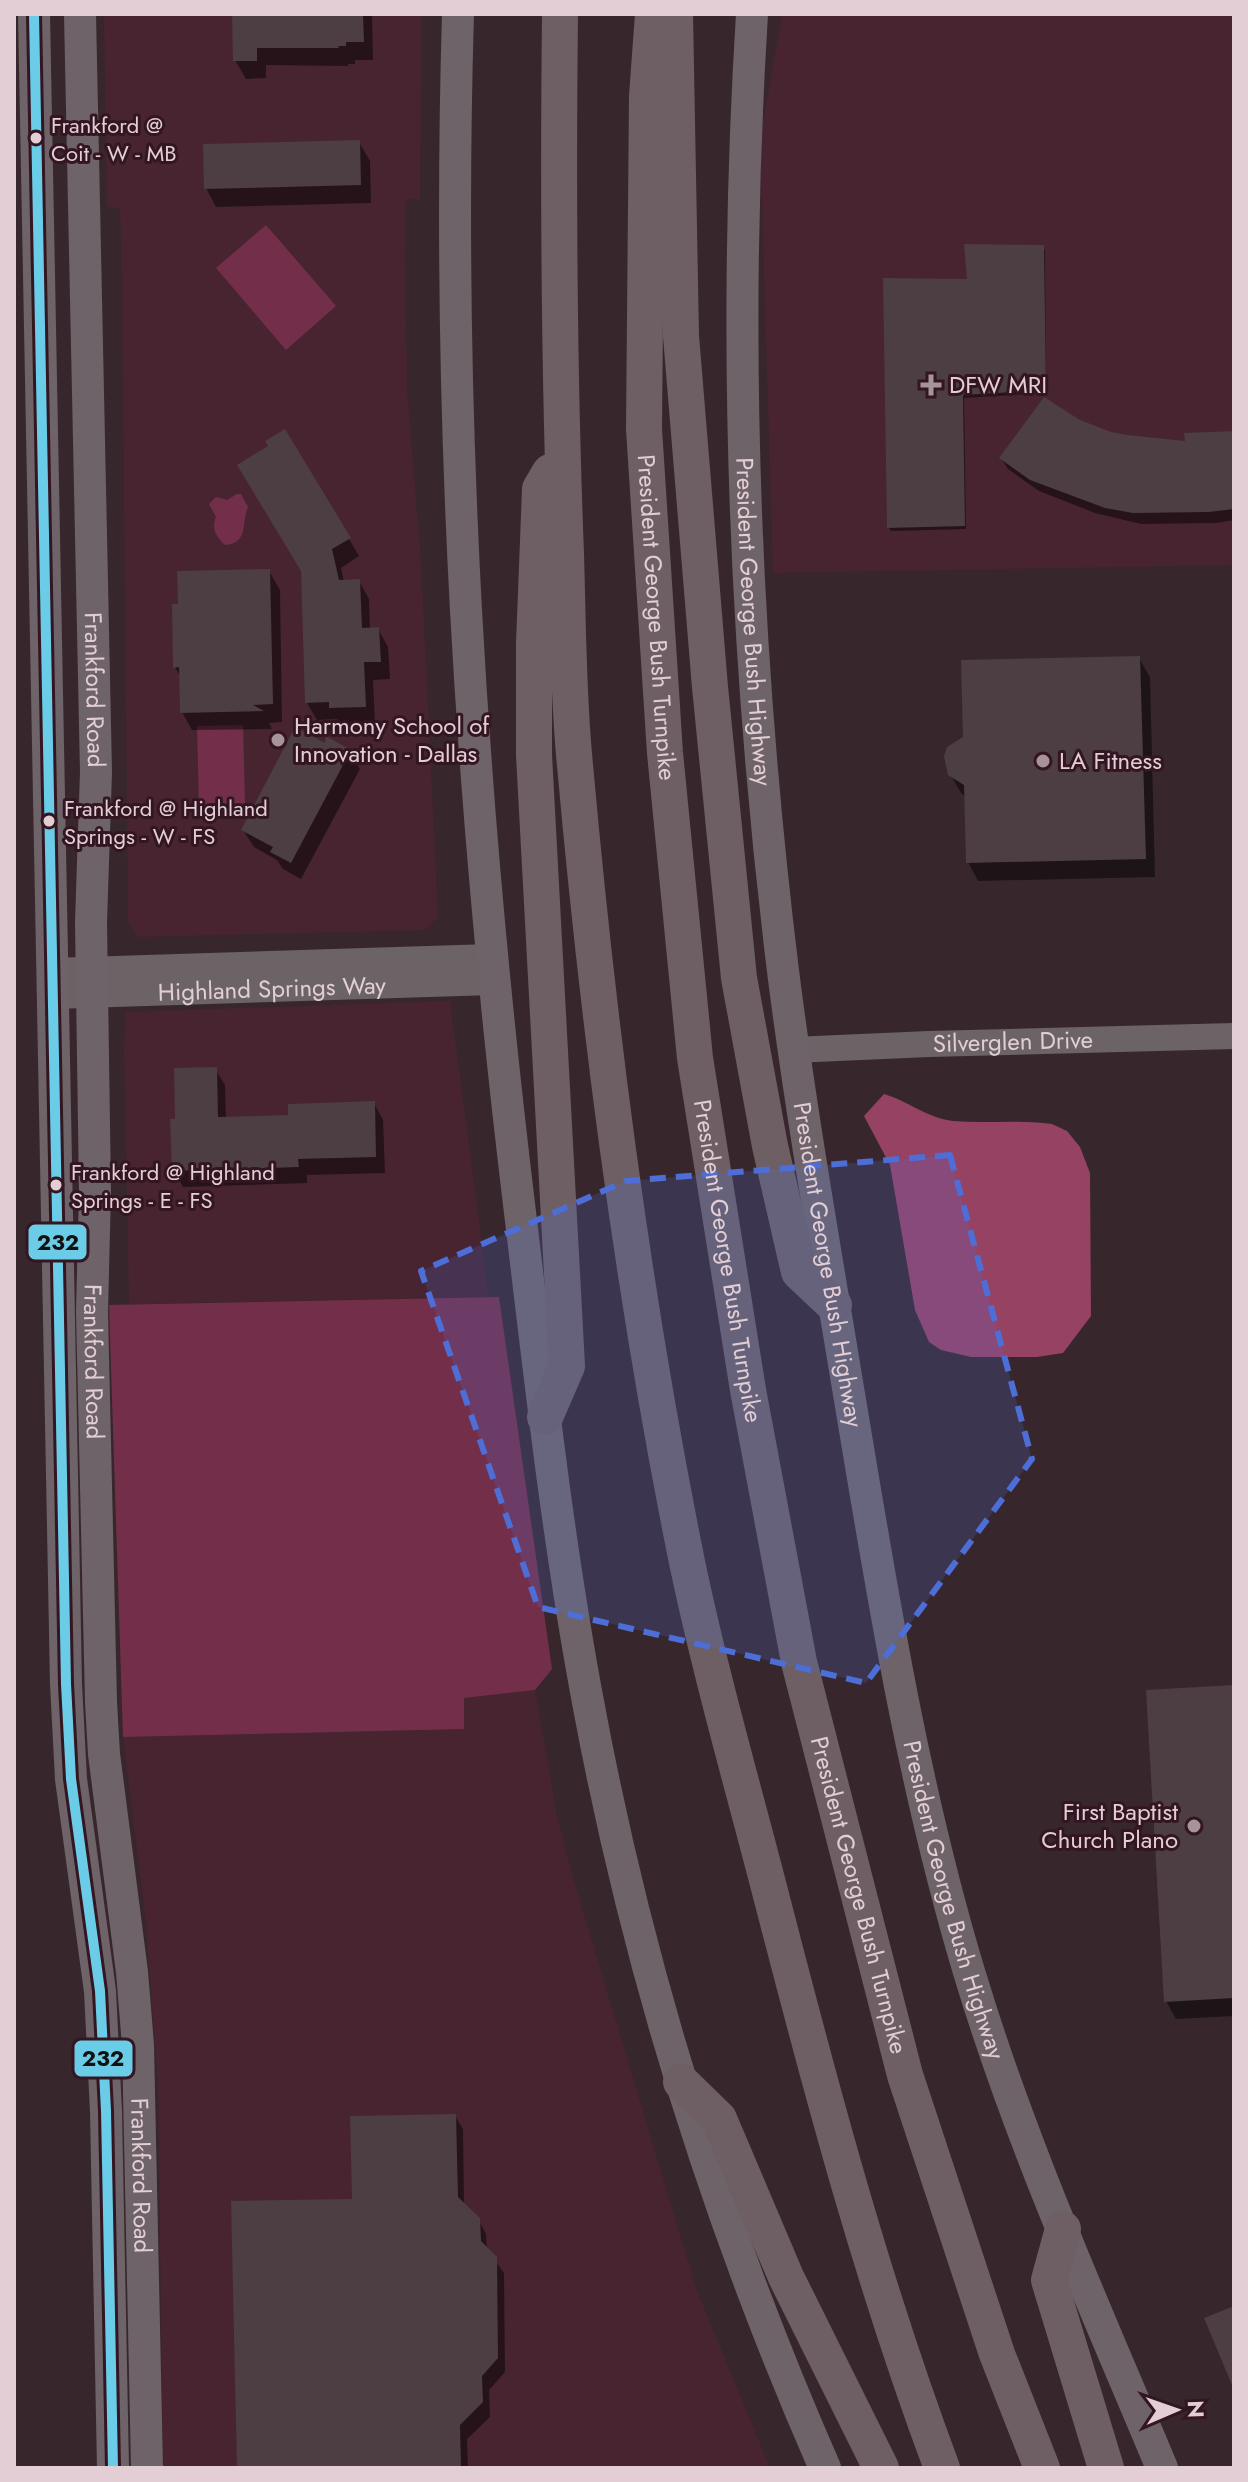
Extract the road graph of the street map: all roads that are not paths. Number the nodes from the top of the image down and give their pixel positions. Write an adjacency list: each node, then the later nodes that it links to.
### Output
1 (34, 14): 9 (main road, Frankford Road)
2 (80, 14): 8 (main road, Frankford Road)
3 (458, 14): 11 (main road)
4 (560, 14): 10 (highway)
5 (653, 14): 27 (highway, President George Bush Turnpike)
6 (675, 14): 16 (highway)
7 (752, 14): 15 (main road, President George Bush Highway)
8 (85, 245): 9 (main road); 12 (main road, Frankford Road)
9 (39, 246): 13 (main road, Frankford Road)
10 (562, 449): 17 (highway); 26 (highway)
11 (492, 970): 12 (street, Highland Springs Way); 17 (main road)
12 (92, 981): 13 (street, Highland Springs Way); 19 (main road, Frankford Road)
13 (52, 983): 20 (main road, Frankford Road)
14 (1234, 1036): 15 (street, Silverglen Drive)
15 (793, 1050): 16 (main road, President George Bush Highway)
16 (834, 1305): 21 (main road, President George Bush Highway)
17 (545, 1417): 18 (main road)
18 (681, 2082): 24 (main road); 25 (highway)
19 (139, 2110): 20 (main road); 23 (main road, Frankford Road)
20 (106, 2111): 22 (main road, Frankford Road)
21 (1063, 2229): 28 (highway); 29 (main road, President George Bush Highway)
22 (113, 2468)
23 (147, 2468)
24 (825, 2468)
25 (881, 2468)
26 (942, 2468)
27 (1042, 2468)
28 (1106, 2468)
29 (1162, 2468)

